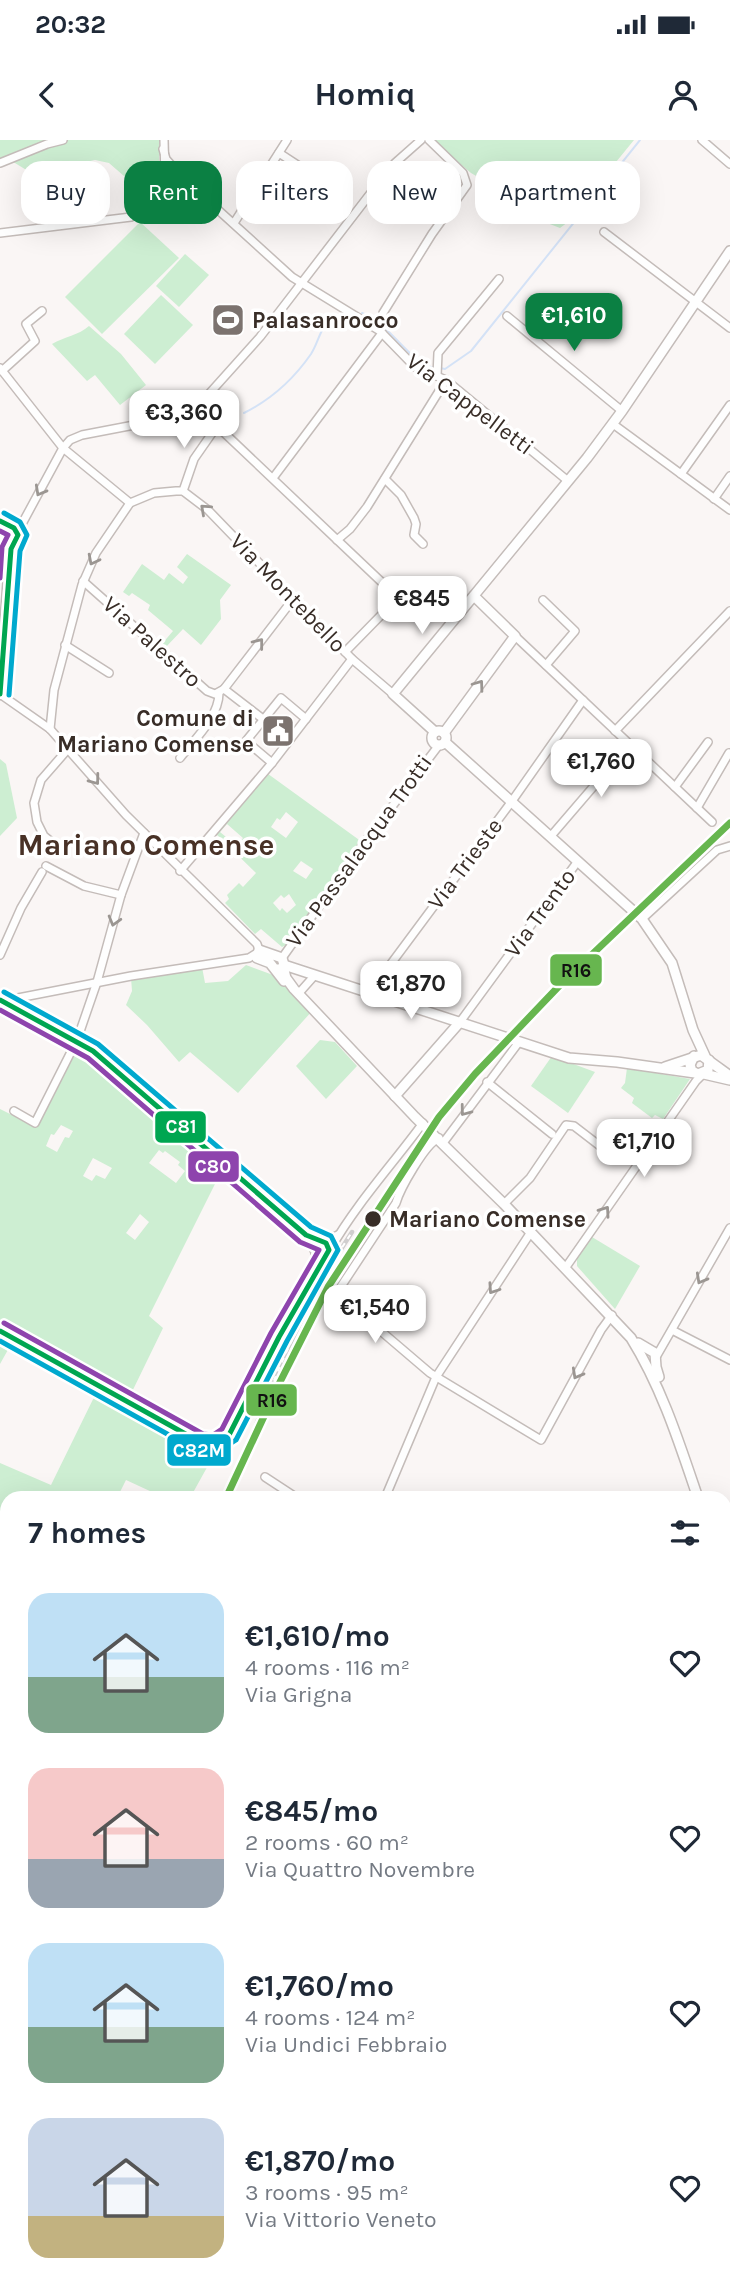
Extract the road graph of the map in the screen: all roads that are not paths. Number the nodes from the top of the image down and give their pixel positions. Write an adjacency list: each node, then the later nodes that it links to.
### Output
1 (63, 140): 12 (street)
2 (164, 140): 7 (street)
3 (287, 140): 8 (street)
4 (421, 140): 21 (street)
5 (429, 140): 24 (street)
6 (702, 140): 13 (street)
7 (163, 149): 9 (street); 10 (street, Via Cappelletti)
8 (279, 153): 11 (street); 16 (street)
9 (164, 161)
10 (168, 161)
11 (291, 161)
12 (0, 163)
13 (730, 164)
14 (222, 212): 16 (street, Via Cappelletti)
15 (124, 217): 18 (street)
16 (234, 223): 21 (street, Via Cappelletti)
17 (604, 232): 22 (street)
18 (0, 233)
19 (730, 251): 22 (street)
20 (499, 279): 29 (street)
21 (302, 283): 27 (street, Via Cappelletti); 31 (street)
22 (695, 303): 26 (street); 33 (street)
23 (42, 311): 28 (street)
24 (383, 313)
25 (507, 316): 33 (street)
26 (730, 328)
27 (382, 333): 29 (street, Via Cappelletti); 40 (street)
28 (1, 369): 37 (street)
29 (437, 371): 30 (street, Via Cappelletti)
30 (446, 380): 41 (street); 42 (street, Via Cappelletti)
31 (199, 405): 34 (street); 36 (street)
32 (730, 405): 38 (street)
33 (622, 411): 35 (street)
34 (190, 412): 36 (street); 37 (street)
35 (613, 424): 38 (street); 42 (street)
36 (217, 426): 40 (street); 43 (street)
37 (63, 448): 45 (street); 47 (street, one-way to 47)
38 (681, 474): 44 (street)
39 (730, 476): 44 (street)
40 (273, 478): 48 (street)
41 (385, 479): 48 (street); 49 (street)
42 (568, 481): 51 (street)
43 (183, 491): 45 (street); 52 (street, Via Montebello, one-way to 43)
44 (715, 499): 46 (street)
45 (130, 503): 50 (street, one-way to 50)
46 (730, 510)
47 (6, 531): 55 (main road); 63 (main road)
48 (337, 540): 58 (street)
49 (423, 544)
50 (83, 581): 57 (street); 62 (street, Via Palestro)
51 (474, 596): 56 (street); 64 (street)
52 (295, 598): 58 (street, Via Montebello); 62 (street, one-way to 52)
53 (543, 600): 60 (street)
54 (730, 611): 69 (street)
55 (0, 632)
56 (515, 636): 60 (street); 70 (street, one-way to 56)
57 (65, 645): 61 (street); 68 (street)
58 (345, 652): 59 (street, Via Montebello)
59 (352, 659): 64 (street, Via Montebello); 67 (street)
60 (546, 665): 65 (street)
61 (109, 673)
62 (221, 691): 66 (street, Via Palestro); 75 (street)
63 (0, 694): 68 (street)
64 (393, 694): 70 (street, Via Montebello)
65 (583, 700): 69 (street); 78 (street, Via Trieste)
66 (263, 719): 67 (street); 76 (street)
67 (306, 719): 76 (street)
68 (50, 729): 73 (street)
69 (615, 731): 72 (street)
70 (441, 738): 78 (street, Via Montebello); 91 (street, Via Passalacqua Trotti)
71 (708, 742): 77 (street)
72 (630, 744): 77 (street); 82 (street)
73 (68, 750): 81 (street, one-way to 81); 84 (street)
74 (729, 753): 79 (street)
75 (180, 758)
76 (272, 763): 86 (street)
77 (675, 787): 79 (street)
78 (512, 802): 82 (street, Via Montebello); 95 (street, Via Trieste)
79 (697, 808): 80 (street)
80 (712, 822)
81 (144, 833): 86 (street); 87 (street)
82 (551, 836): 85 (street, Via Montebello)
83 (730, 846): 88 (street)
84 (59, 848)
85 (578, 861): 88 (street, Via Montebello); 97 (street, Via Trento)
86 (180, 871): 90 (street)
87 (121, 895): 89 (street); 93 (street, one-way to 93)
88 (642, 919): 98 (street, Via Montebello)
89 (0, 955)
90 (256, 955): 91 (street); 93 (street)
91 (281, 965): 92 (street); 94 (street)
92 (315, 975): 94 (street); 95 (street)
93 (97, 982): 96 (street); 99 (street)
94 (297, 991): 107 (street)
95 (370, 992): 97 (street)
96 (3, 1001): 99 (street)
97 (460, 1022): 100 (street); 107 (street, Via Trento)
98 (693, 1030): 101 (street); 102 (street)
99 (77, 1040): 108 (street); 117 (street)
100 (519, 1042): 103 (street); 106 (street)
101 (692, 1057): 102 (street); 103 (street); 104 (street)
102 (707, 1058): 104 (street); 105 (street)
103 (657, 1068): 104 (street)
104 (699, 1073): 105 (street); 121 (street, one-way to 104)
105 (730, 1078)
106 (486, 1082): 110 (street); 111 (street, one-way to 111)
107 (396, 1096): 109 (street)
108 (13, 1111)
109 (423, 1124): 111 (street); 115 (street)
110 (552, 1134)
111 (441, 1141): 113 (street); 128 (street)
112 (600, 1146): 113 (street)
113 (504, 1204): 116 (street)
114 (730, 1228): 124 (street, one-way to 124)
115 (341, 1232): 118 (street); 120 (street)
116 (531, 1232): 121 (street); 128 (street, one-way to 128)
117 (306, 1235): 118 (street); 119 (street)
118 (322, 1242): 119 (street); 120 (street)
119 (315, 1251): 120 (street); 122 (street)
120 (328, 1252): 122 (street)
121 (566, 1268): 123 (street)
122 (314, 1279): 125 (street)
123 (612, 1315): 126 (street); 128 (street, one-way to 128)
124 (672, 1330): 126 (street); 127 (street)
125 (0, 1331)
126 (650, 1356): 132 (street)
127 (730, 1360)
128 (436, 1377): 131 (street)
129 (265, 1477): 130 (street)
130 (286, 1491)
131 (388, 1491)
132 (698, 1491)

